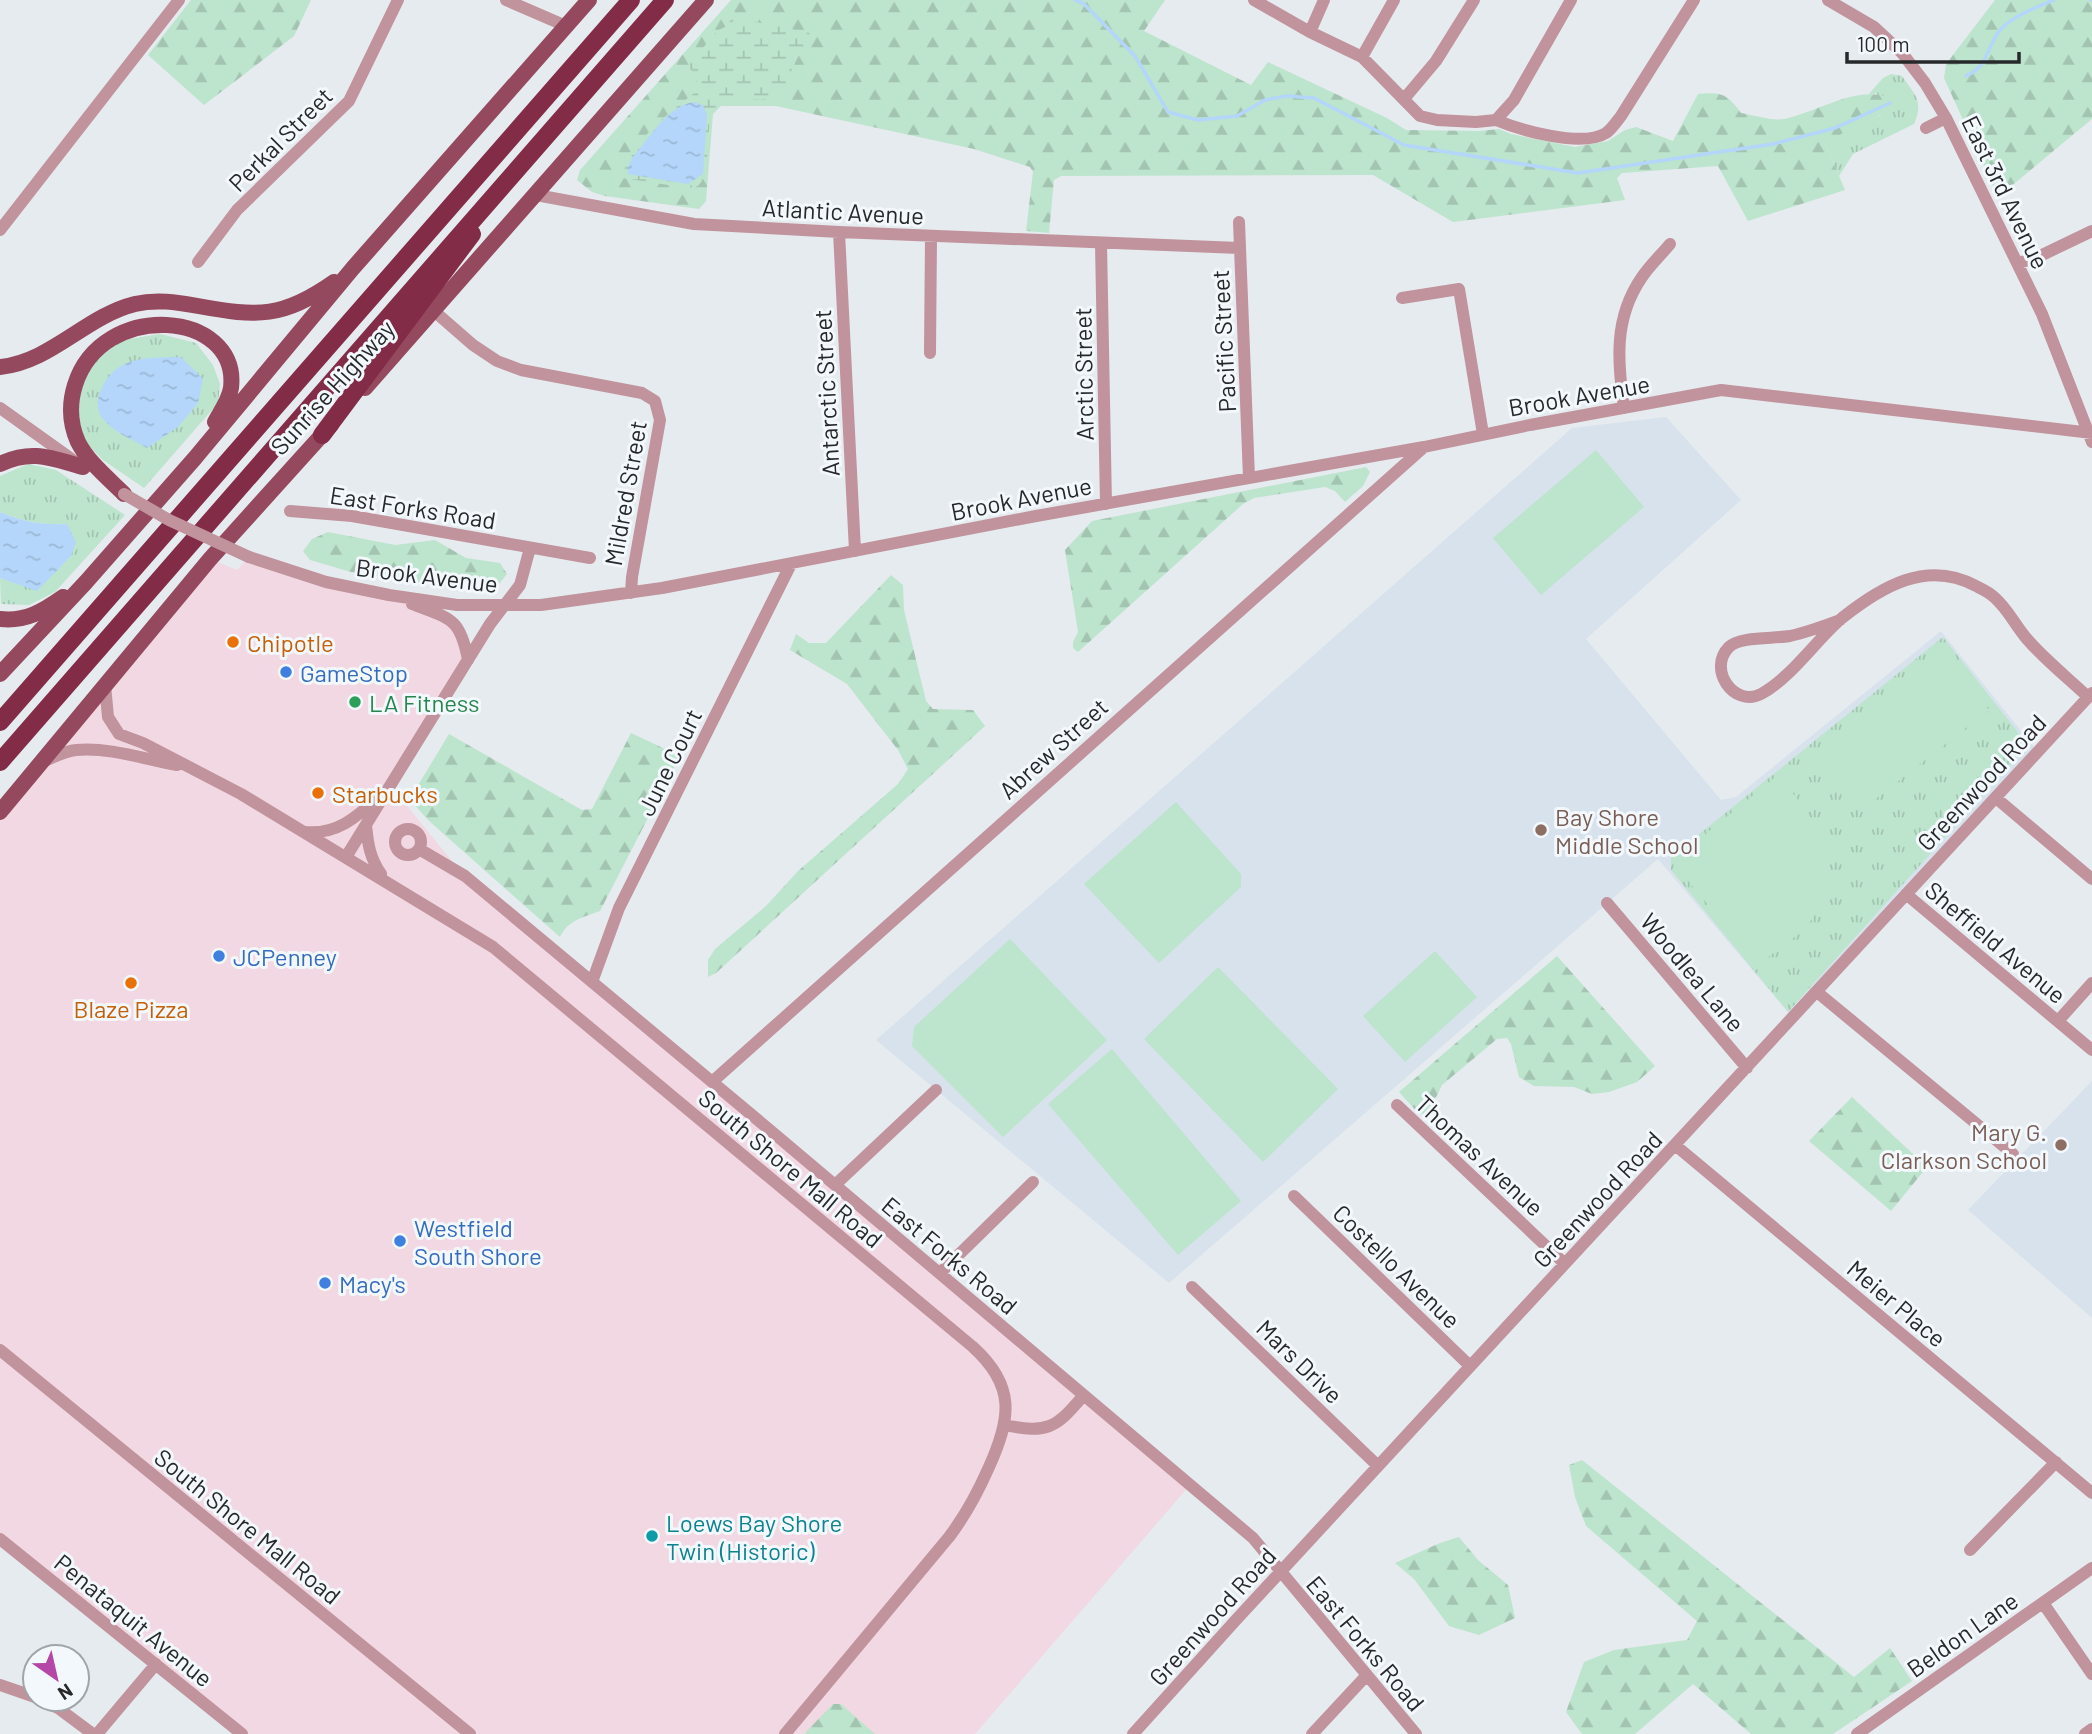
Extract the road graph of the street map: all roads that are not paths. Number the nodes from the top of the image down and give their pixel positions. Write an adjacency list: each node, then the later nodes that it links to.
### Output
1 (179, 0): 25 (street)
2 (398, 0): 33 (street, Perkal Street)
3 (506, 0): 15 (street)
4 (589, 0): 15 (main road)
5 (631, 0): 67 (highway, Sunrise Highway)
6 (665, 0): 22 (highway, Sunrise Highway)
7 (706, 0): 23 (main road, Sunrise Highway)
8 (1256, 0): 16 (street)
9 (1324, 0): 16 (street)
10 (1394, 0): 17 (street)
11 (1474, 0): 18 (street)
12 (1571, 0): 20 (street)
13 (1694, 0): 20 (street)
14 (1828, 0): 19 (street, East 3rd Avenue)
15 (566, 26): 35 (main road)
16 (1310, 32): 17 (street)
17 (1362, 57): 18 (street)
18 (1404, 99): 20 (street)
19 (1946, 118): 21 (street); 34 (street, East 3rd Avenue)
20 (1496, 120)
21 (1926, 128)
22 (516, 170): 43 (highway); 68 (highway, Sunrise Highway)
23 (536, 195): 27 (street, Atlantic Avenue); 37 (main road, Sunrise Highway)
24 (1240, 222): 32 (street)
25 (0, 230)
26 (2092, 231): 34 (street)
27 (839, 232): 28 (street, Atlantic Avenue); 54 (street, Antarctic Street)
28 (931, 236): 29 (street, Atlantic Avenue); 38 (street)
29 (1101, 244): 31 (street, Atlantic Avenue); 51 (street, Arctic Street)
30 (1670, 244): 41 (street)
31 (1151, 245): 32 (street, Pacific Street)
32 (1239, 248): 49 (street, Pacific Street)
33 (198, 262)
34 (2019, 263): 44 (street, East 3rd Avenue)
35 (354, 268): 39 (main road); 46 (main road)
36 (1402, 298): 42 (street)
37 (434, 311): 43 (main road, Sunrise Highway); 58 (street, Mildred Street)
38 (930, 354)
39 (0, 367)
40 (0, 408): 48 (street, Brook Avenue)
41 (1624, 408): 42 (street, Brook Avenue); 44 (street, Brook Avenue)
42 (1483, 434): 45 (street, Brook Avenue)
43 (322, 435): 65 (main road, Sunrise Highway)
44 (2091, 436)
45 (1424, 447): 49 (street, Brook Avenue); 88 (street, Abrew Street)
46 (195, 458): 50 (main road); 57 (main road)
47 (0, 464): 48 (main road)
48 (83, 467): 50 (street, Brook Avenue)
49 (1249, 478): 51 (street, Brook Avenue)
50 (124, 494): 59 (street, Brook Avenue, bridge)
51 (1106, 504): 54 (street, Brook Avenue)
52 (290, 511): 53 (street, East Forks Road)
53 (530, 548): 55 (street, East Forks Road); 60 (street)
54 (855, 551): 56 (street, Brook Avenue)
55 (590, 558)
56 (791, 564): 58 (street, Brook Avenue); 82 (street, June Court)
57 (86, 582): 61 (main road); 64 (main road)
58 (631, 593): 60 (street, Brook Avenue)
59 (389, 596): 60 (street, Brook Avenue); 63 (street)
60 (503, 607): 63 (street)
61 (0, 619)
62 (1840, 620): 62 (street); 66 (street)
63 (468, 660): 71 (street)
64 (0, 674)
65 (105, 685): 69 (main road, Sunrise Highway); 70 (street, South Shore Mall Road)
66 (2090, 695): 72 (street, Greenwood Road)
67 (0, 722)
68 (0, 762)
69 (40, 762): 70 (street, South Shore Mall Road); 73 (main road, Sunrise Highway)
70 (188, 767): 75 (street, South Shore Mall Road)
71 (391, 786): 74 (street); 75 (street)
72 (1996, 798): 78 (street); 80 (street, Greenwood Road)
73 (0, 811)
74 (366, 825): 77 (street); 79 (street)
75 (304, 832): 77 (street, South Shore Mall Road)
76 (419, 849): 82 (street, East Forks Road)
77 (346, 857): 79 (street, South Shore Mall Road)
78 (2092, 879)
79 (386, 880): 102 (street, South Shore Mall Road)
80 (1906, 894): 84 (street, Greenwood Road); 85 (street, Sheffield Avenue)
81 (1607, 903): 87 (street, Woodlea Lane)
82 (592, 982): 88 (street, East Forks Road)
83 (2092, 984): 85 (street)
84 (1817, 992): 87 (street, Greenwood Road); 92 (street)
85 (2058, 1021): 86 (street, Sheffield Avenue)
86 (2092, 1050)
87 (1746, 1069): 91 (street, Greenwood Road)
88 (712, 1082): 94 (street, East Forks Road)
89 (936, 1090): 94 (street)
90 (1397, 1105): 96 (street, Thomas Avenue)
91 (1675, 1145): 96 (street, Greenwood Road); 103 (street, Meier Place)
92 (2013, 1154)
93 (1033, 1182): 97 (street)
94 (835, 1185): 97 (street, East Forks Road)
95 (1294, 1196): 100 (street, Costello Avenue)
96 (1565, 1264): 100 (street, Greenwood Road)
97 (940, 1273): 101 (street, East Forks Road)
98 (1192, 1287): 104 (street, Mars Drive)
99 (0, 1350): 120 (street, South Shore Mall Road)
100 (1471, 1366): 104 (street, Greenwood Road)
101 (1083, 1396): 102 (street); 109 (street, East Forks Road)
102 (1005, 1425): 121 (street, South Shore Mall Road)
103 (2056, 1462): 105 (street, Meier Place); 107 (street)
104 (1378, 1466): 109 (street, Greenwood Road)
105 (2092, 1493)
106 (0, 1539): 111 (street, Penataquit Avenue)
107 (1970, 1550)
108 (2092, 1569): 110 (street, Beldon Lane)
109 (1280, 1573): 113 (street, East Forks Road); 122 (street, Greenwood Road)
110 (2043, 1603): 112 (street); 125 (street, Beldon Lane)
111 (156, 1664): 118 (street); 119 (street, Penataquit Avenue)
112 (2092, 1674)
113 (1366, 1676): 123 (street); 124 (street, East Forks Road)
114 (0, 1685): 115 (street)
115 (21, 1692)
116 (65, 1713): 118 (street)
117 (2092, 1729): 126 (street)
118 (95, 1734)
119 (242, 1734)
120 (470, 1734)
121 (785, 1734)
122 (1133, 1734)
123 (1312, 1734)
124 (1416, 1734)
125 (1857, 1734)
126 (2085, 1734)

